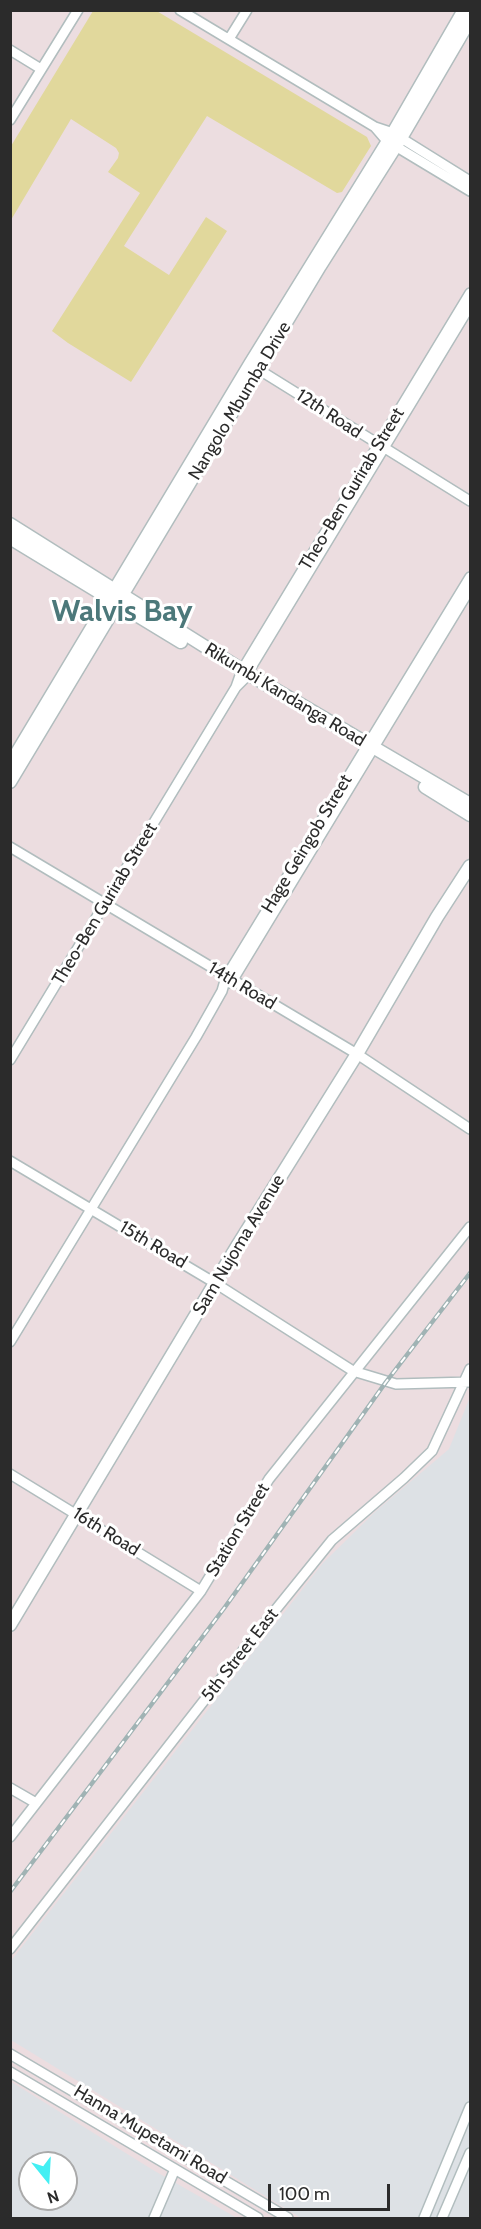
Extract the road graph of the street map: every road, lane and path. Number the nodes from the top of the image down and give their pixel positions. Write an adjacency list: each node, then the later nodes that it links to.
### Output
1 (78, 10): 8 (street)
2 (180, 10): 6 (street)
3 (247, 10): 6 (street)
4 (464, 10): 10 (main road, Nangolo Mbumba Drive)
5 (471, 20): 10 (main road, Nangolo Mbumba Drive)
6 (229, 39): 10 (street)
7 (10, 50): 8 (street)
8 (41, 69): 9 (street)
9 (10, 120)
10 (394, 140): 11 (street); 12 (street); 15 (main road, Nangolo Mbumba Drive)
11 (471, 181)
12 (471, 191)
13 (471, 293): 16 (street, Theo-Ben Gurirab Street)
14 (471, 306): 16 (street, Theo-Ben Gurirab Street)
15 (254, 366): 16 (street, 12th Road); 21 (main road, Nangolo Mbumba Drive); 24 (main road, Nangolo Mbumba Drive)
16 (382, 447): 17 (street, 12th Road); 25 (street, Theo-Ben Gurirab Street)
17 (471, 501)
18 (10, 524): 20 (main road, Rikumbi Kandanga Road)
19 (10, 538): 24 (main road, Rikumbi Kandanga Road)
20 (70, 562): 21 (main road); 24 (main road, Rikumbi Kandanga Road)
21 (124, 574): 24 (main road, Nangolo Mbumba Drive)
22 (471, 577): 26 (street, Hage Geingob Street)
23 (471, 589): 26 (street, Hage Geingob Street)
24 (117, 597): 25 (main road, Rikumbi Kandanga Road); 27 (main road, Nangolo Mbumba Drive); 28 (main road, Nangolo Mbumba Drive)
25 (242, 677): 26 (main road, Rikumbi Kandanga Road); 33 (street, Theo-Ben Gurirab Street)
26 (369, 750): 29 (main road, Rikumbi Kandanga Road); 30 (main road, Rikumbi Kandanga Road); 34 (street, Hage Geingob Street)
27 (10, 764)
28 (10, 782)
29 (471, 804)
30 (471, 815)
31 (10, 847): 33 (street, 14th Road)
32 (471, 866): 35 (main road, Sam Nujoma Avenue)
33 (105, 903): 34 (street, 14th Road); 36 (street, Theo-Ben Gurirab Street)
34 (230, 979): 35 (street, 14th Road); 39 (street, Hage Geingob Street)
35 (357, 1054): 37 (street, 14th Road); 41 (main road, Sam Nujoma Avenue)
36 (10, 1059)
37 (471, 1129)
38 (10, 1161): 39 (street, 15th Road)
39 (93, 1209): 41 (street, 15th Road); 42 (street, Hage Geingob Street)
40 (471, 1227): 44 (street, Station Street)
41 (215, 1283): 44 (street, 15th Road); 47 (main road, Sam Nujoma Avenue)
42 (10, 1342)
43 (471, 1369): 45 (street, 5th Street East)
44 (353, 1371): 45 (street, 15th Road); 48 (street, Station Street)
45 (467, 1383): 53 (street, 5th Street East)
46 (10, 1474): 47 (street, 16th Road)
47 (78, 1515): 48 (street, 16th Road); 49 (main road, Sam Nujoma Avenue)
48 (201, 1591): 51 (street, Station Street)
49 (10, 1625)
50 (10, 1788): 51 (street)
51 (36, 1803): 52 (street, Station Street)
52 (10, 1837)
53 (10, 1949)
54 (10, 2054): 57 (street, Hanna Mupetami Road)
55 (10, 2072): 59 (street, Hanna Mupetami Road)
56 (471, 2107): 64 (street)
57 (161, 2145): 59 (street); 63 (street, Hanna Mupetami Road)
58 (471, 2153): 65 (street)
59 (155, 2156): 60 (street, Hanna Mupetami Road)
60 (175, 2169): 61 (street); 62 (street, Hanna Mupetami Road)
61 (154, 2218)
62 (258, 2218)
63 (288, 2218)
64 (424, 2218)
65 (442, 2218)

